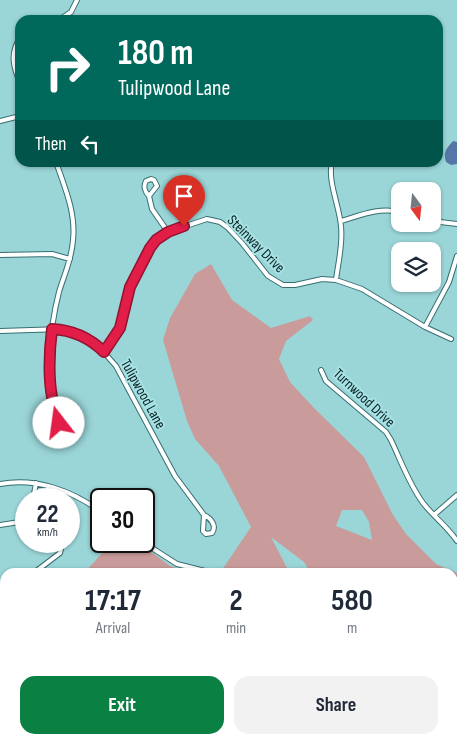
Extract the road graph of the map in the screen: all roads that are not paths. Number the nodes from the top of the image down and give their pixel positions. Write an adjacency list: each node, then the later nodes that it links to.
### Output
1 (77, 0): 2 (street)
2 (68, 15)
3 (15, 50): 4 (street)
4 (15, 70)
5 (15, 117): 6 (street)
6 (0, 121)
7 (58, 167): 17 (street)
8 (330, 167): 11 (street)
9 (149, 196): 14 (street)
10 (391, 210): 11 (street)
11 (341, 222): 18 (street)
12 (441, 222): 13 (street)
13 (457, 224)
14 (168, 232): 18 (street, Steinway Drive); 23 (street, Steinway Drive)
15 (0, 255): 17 (street)
16 (457, 256): 19 (street)
17 (70, 259): 20 (street)
18 (336, 280): 19 (street, Steinway Drive)
19 (425, 327): 22 (street, Steinway Drive)
20 (52, 329): 21 (street, Tulipwood Lane); 23 (street, Tulipwood Lane); 25 (street)
21 (0, 331)
22 (451, 339)
23 (104, 352): 31 (street, Tulipwood Lane)
24 (321, 370): 32 (street, Turnwood Drive)
25 (61, 420)
26 (36, 483): 27 (street); 28 (street); 30 (street)
27 (0, 484)
28 (35, 488)
29 (457, 495): 32 (street)
30 (90, 505)
31 (204, 515): 31 (street, Tulipwood Lane)
32 (434, 515): 35 (street, Turnwood Drive)
33 (15, 523): 34 (street)
34 (0, 525)
35 (457, 541)
36 (155, 550): 39 (street)
37 (60, 553): 38 (street)
38 (41, 568)
39 (192, 568)

